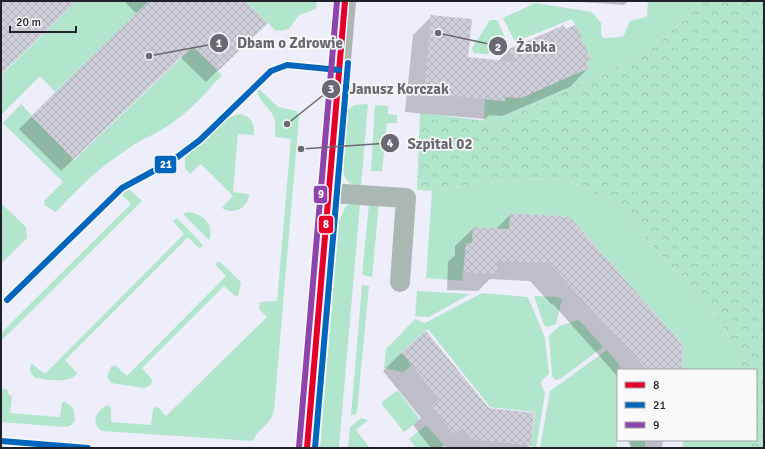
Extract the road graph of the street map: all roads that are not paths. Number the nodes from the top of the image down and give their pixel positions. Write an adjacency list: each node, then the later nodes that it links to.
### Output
1 (345, 1): 2 (street)
2 (329, 193): 3 (street); 4 (street)
3 (400, 282)
4 (307, 448)

